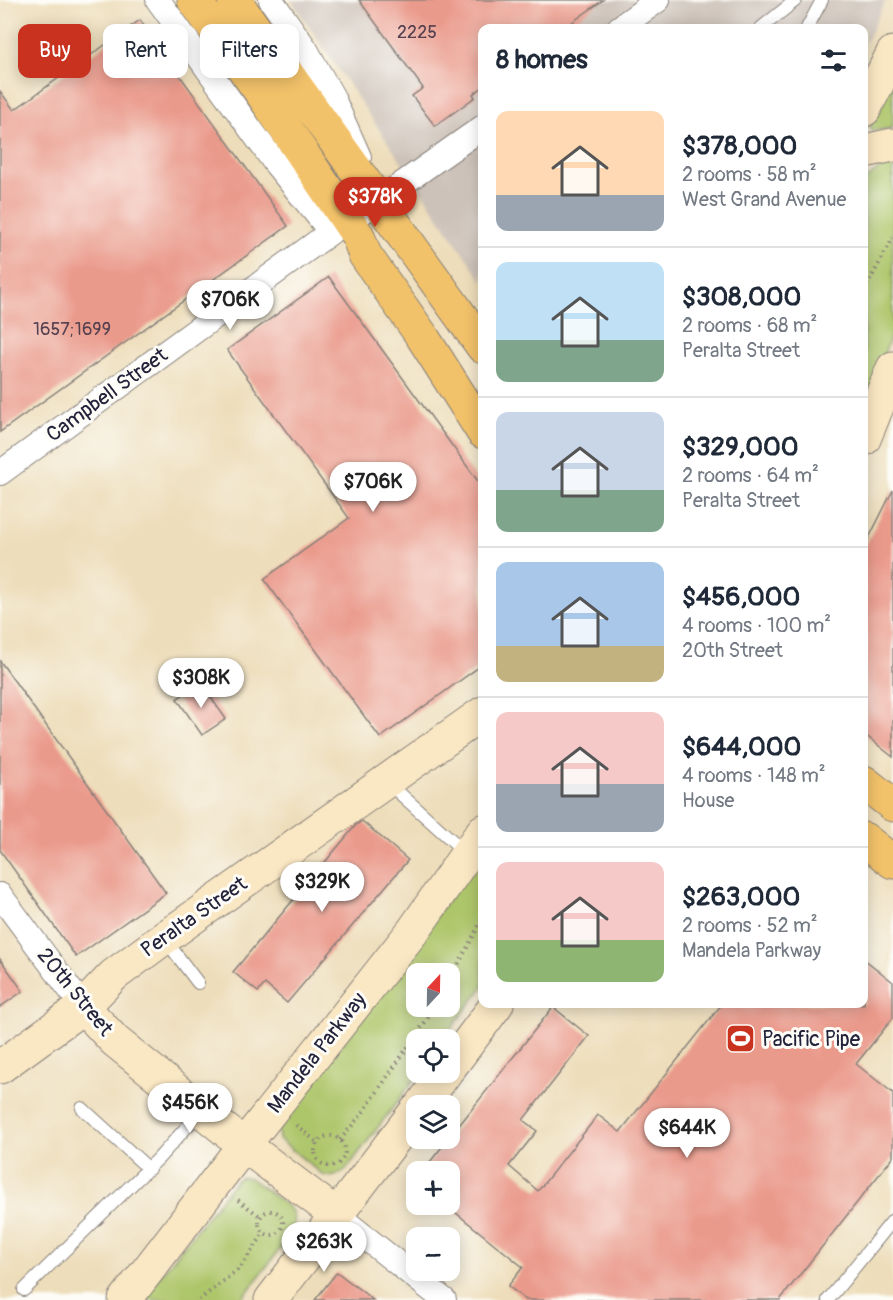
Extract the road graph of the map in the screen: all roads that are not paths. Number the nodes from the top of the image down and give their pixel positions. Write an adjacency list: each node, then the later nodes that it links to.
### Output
1 (158, 0): 17 (street)
2 (194, 0): 17 (main road)
3 (234, 0): 16 (main road)
4 (271, 0): 16 (street)
5 (658, 0): 8 (street)
6 (796, 0): 9 (lane)
7 (822, 0): 10 (lane)
8 (625, 24)
9 (766, 24)
10 (809, 24)
11 (893, 53): 12 (main road)
12 (868, 102)
13 (478, 131): 16 (street, Campbell Street)
14 (893, 145): 15 (main road)
15 (868, 149)
16 (379, 201): 17 (street, Campbell Street); 18 (main road)
17 (339, 227): 20 (main road); 24 (street, Campbell Street)
18 (478, 340)
19 (893, 368): 21 (main road)
20 (478, 424)
21 (868, 430)
22 (893, 430): 23 (main road)
23 (868, 439)
24 (0, 473)
25 (478, 717): 26 (main road, Peralta Street)
26 (386, 781): 30 (lane); 33 (main road, Peralta Street)
27 (868, 785): 28 (main road)
28 (893, 805)
29 (868, 842): 31 (main road)
30 (475, 843): 42 (main road, Mandela Parkway)
31 (893, 862)
32 (0, 895): 35 (street, 20th Street)
33 (164, 938): 34 (lane); 35 (main road, Peralta Street)
34 (198, 983)
35 (83, 1007): 38 (main road, Peralta Street); 40 (main road, 20th Street)
36 (494, 1008): 37 (main road)
37 (460, 1053)
38 (0, 1067)
39 (82, 1108): 43 (lane)
40 (202, 1110): 42 (main road, 20th Street); 43 (lane)
41 (406, 1125): 44 (main road)
42 (244, 1144): 44 (main road, 20th Street); 47 (main road, Mandela Parkway)
43 (149, 1169): 46 (lane)
44 (338, 1215): 48 (main road); 49 (street, 20th Street)
45 (893, 1220): 50 (lane)
46 (24, 1290)
47 (125, 1300)
48 (271, 1300)
49 (444, 1300)
50 (828, 1300)

